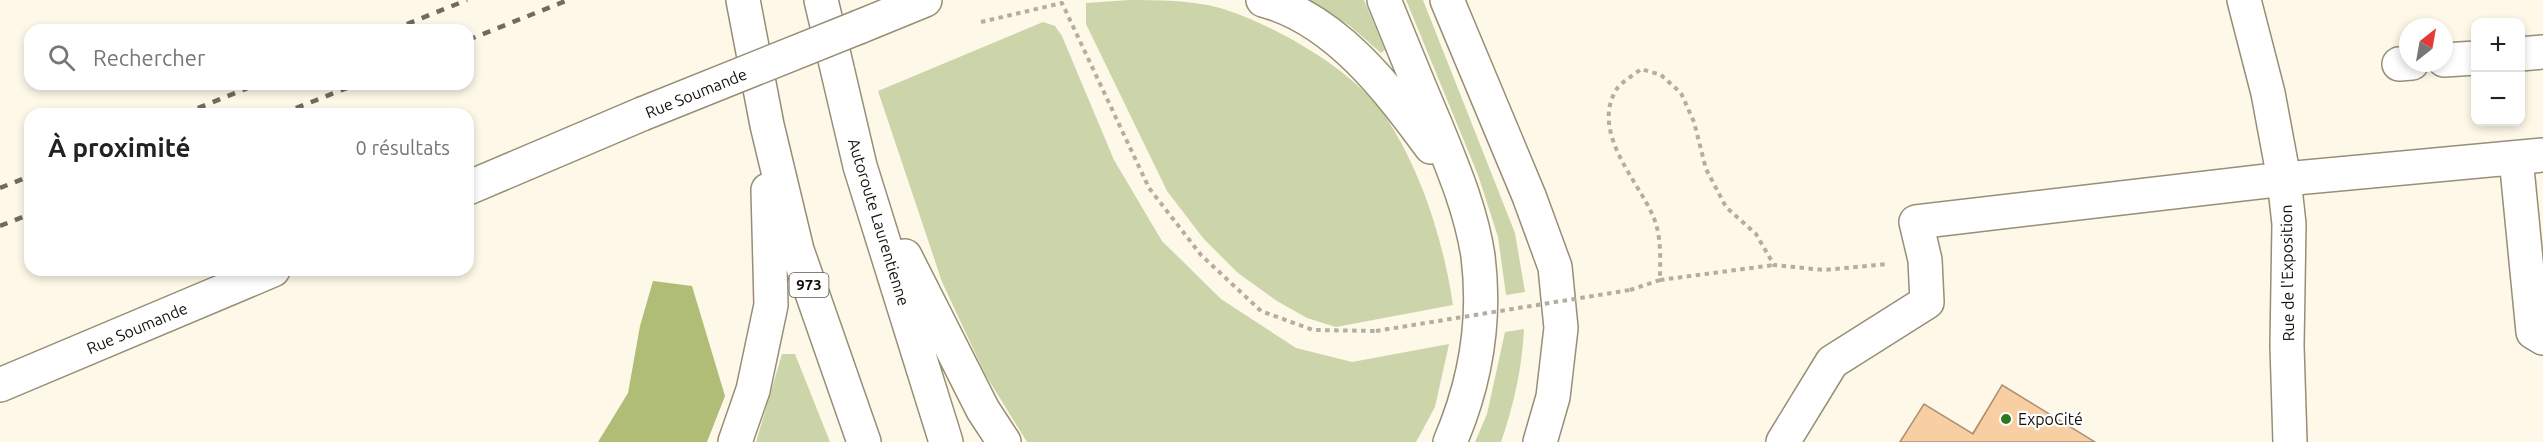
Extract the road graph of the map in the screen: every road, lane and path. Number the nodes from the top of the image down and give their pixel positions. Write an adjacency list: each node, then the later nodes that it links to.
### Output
1 (743, 0): 15 (main road, 973)
2 (821, 0): 17 (main road, Autoroute Laurentienne)
3 (925, 0): 19 (main road, Rue Soumande, bridge)
4 (1263, 0): 20 (main road)
5 (1383, 0): 20 (main road)
6 (1447, 0): 10 (main road)
7 (1470, 0): 10 (main road)
8 (2244, 0): 18 (main road, Rue de l'Exposition)
9 (981, 22): 24 (path, bridge)
10 (1467, 42): 33 (main road)
11 (2543, 52): 12 (main road)
12 (2525, 54)
13 (2471, 58): 14 (main road)
14 (2453, 59)
15 (766, 125): 28 (main road); 29 (main road, 973)
16 (2529, 156): 18 (main road); 25 (main road)
17 (860, 166): 30 (main road, Autoroute Laurentienne); 31 (main road)
18 (2284, 179): 21 (main road); 35 (main road, Rue de l'Exposition)
19 (474, 185)
20 (1461, 187): 32 (main road)
21 (1925, 260): 22 (path); 34 (main road)
22 (1774, 265): 24 (path); 24 (path)
23 (259, 276): 27 (main road, Rue Soumande)
24 (1660, 280)
25 (2537, 306): 26 (main road)
26 (2543, 338)
27 (0, 386)
28 (735, 442)
29 (864, 442)
30 (946, 442)
31 (1004, 442)
32 (1449, 442)
33 (1540, 442)
34 (1783, 442)
35 (2290, 442)

